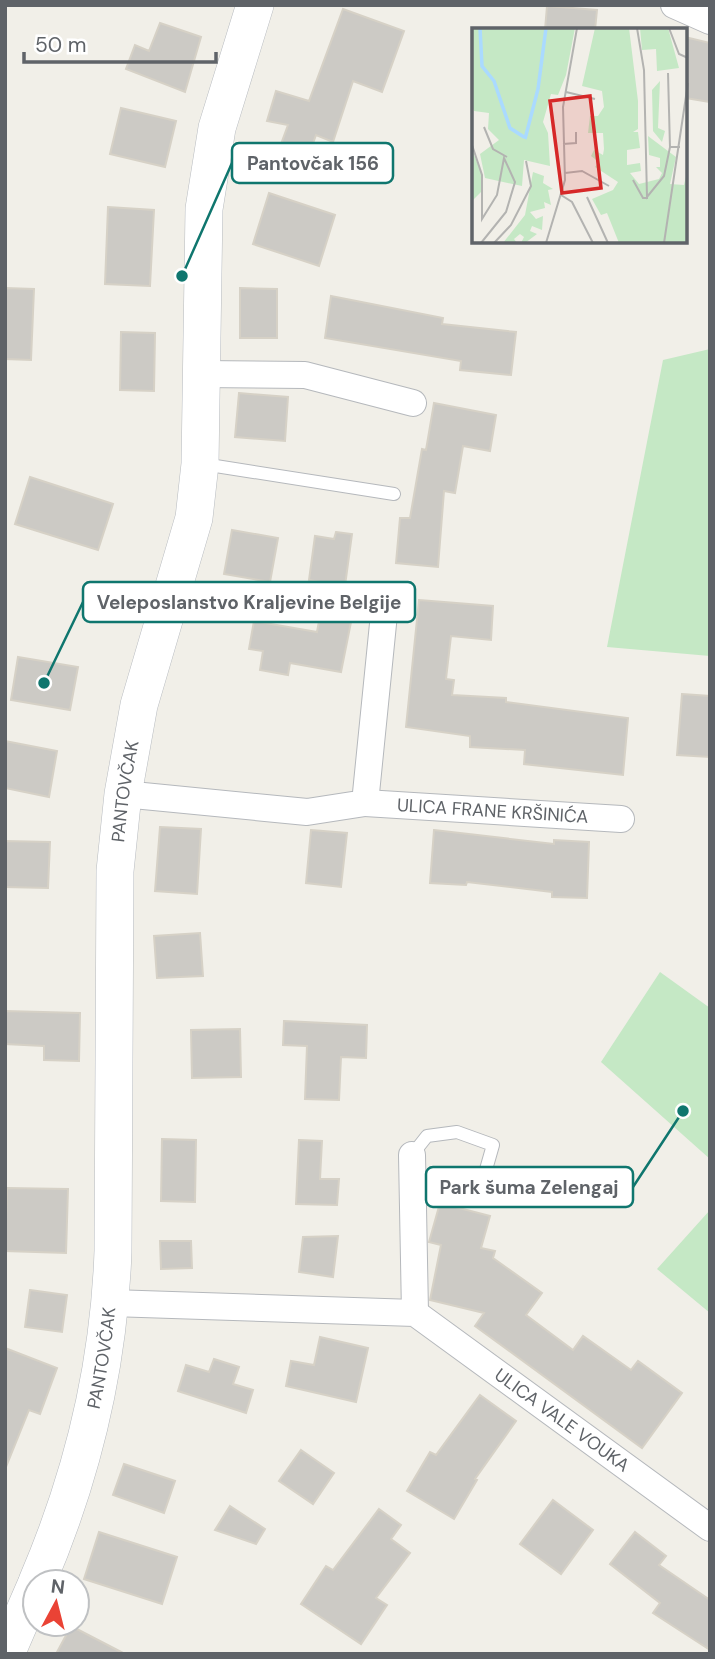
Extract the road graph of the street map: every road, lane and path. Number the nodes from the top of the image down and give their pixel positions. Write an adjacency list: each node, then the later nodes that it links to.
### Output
1 (254, 5): 4 (main road, PANTOVČAK)
2 (674, 5): 3 (street)
3 (710, 22)
4 (200, 374): 5 (street); 6 (main road, PANTOVČAK)
5 (414, 403)
6 (200, 464): 7 (lane); 9 (main road, PANTOVČAK)
7 (394, 494)
8 (385, 604): 10 (street)
9 (123, 793): 10 (street, ULICA FRANE KRŠINIĆA); 14 (main road, PANTOVČAK)
10 (365, 803): 11 (street, ULICA FRANE KRŠINIĆA)
11 (621, 819)
12 (412, 1155): 13 (lane); 15 (street)
13 (477, 1201)
14 (111, 1303): 15 (street); 17 (main road, PANTOVČAK)
15 (415, 1313): 16 (street, ULICA VALE VOUKA)
16 (710, 1528)
17 (43, 1568)
18 (21, 1619): 19 (main road)
19 (6, 1654)

